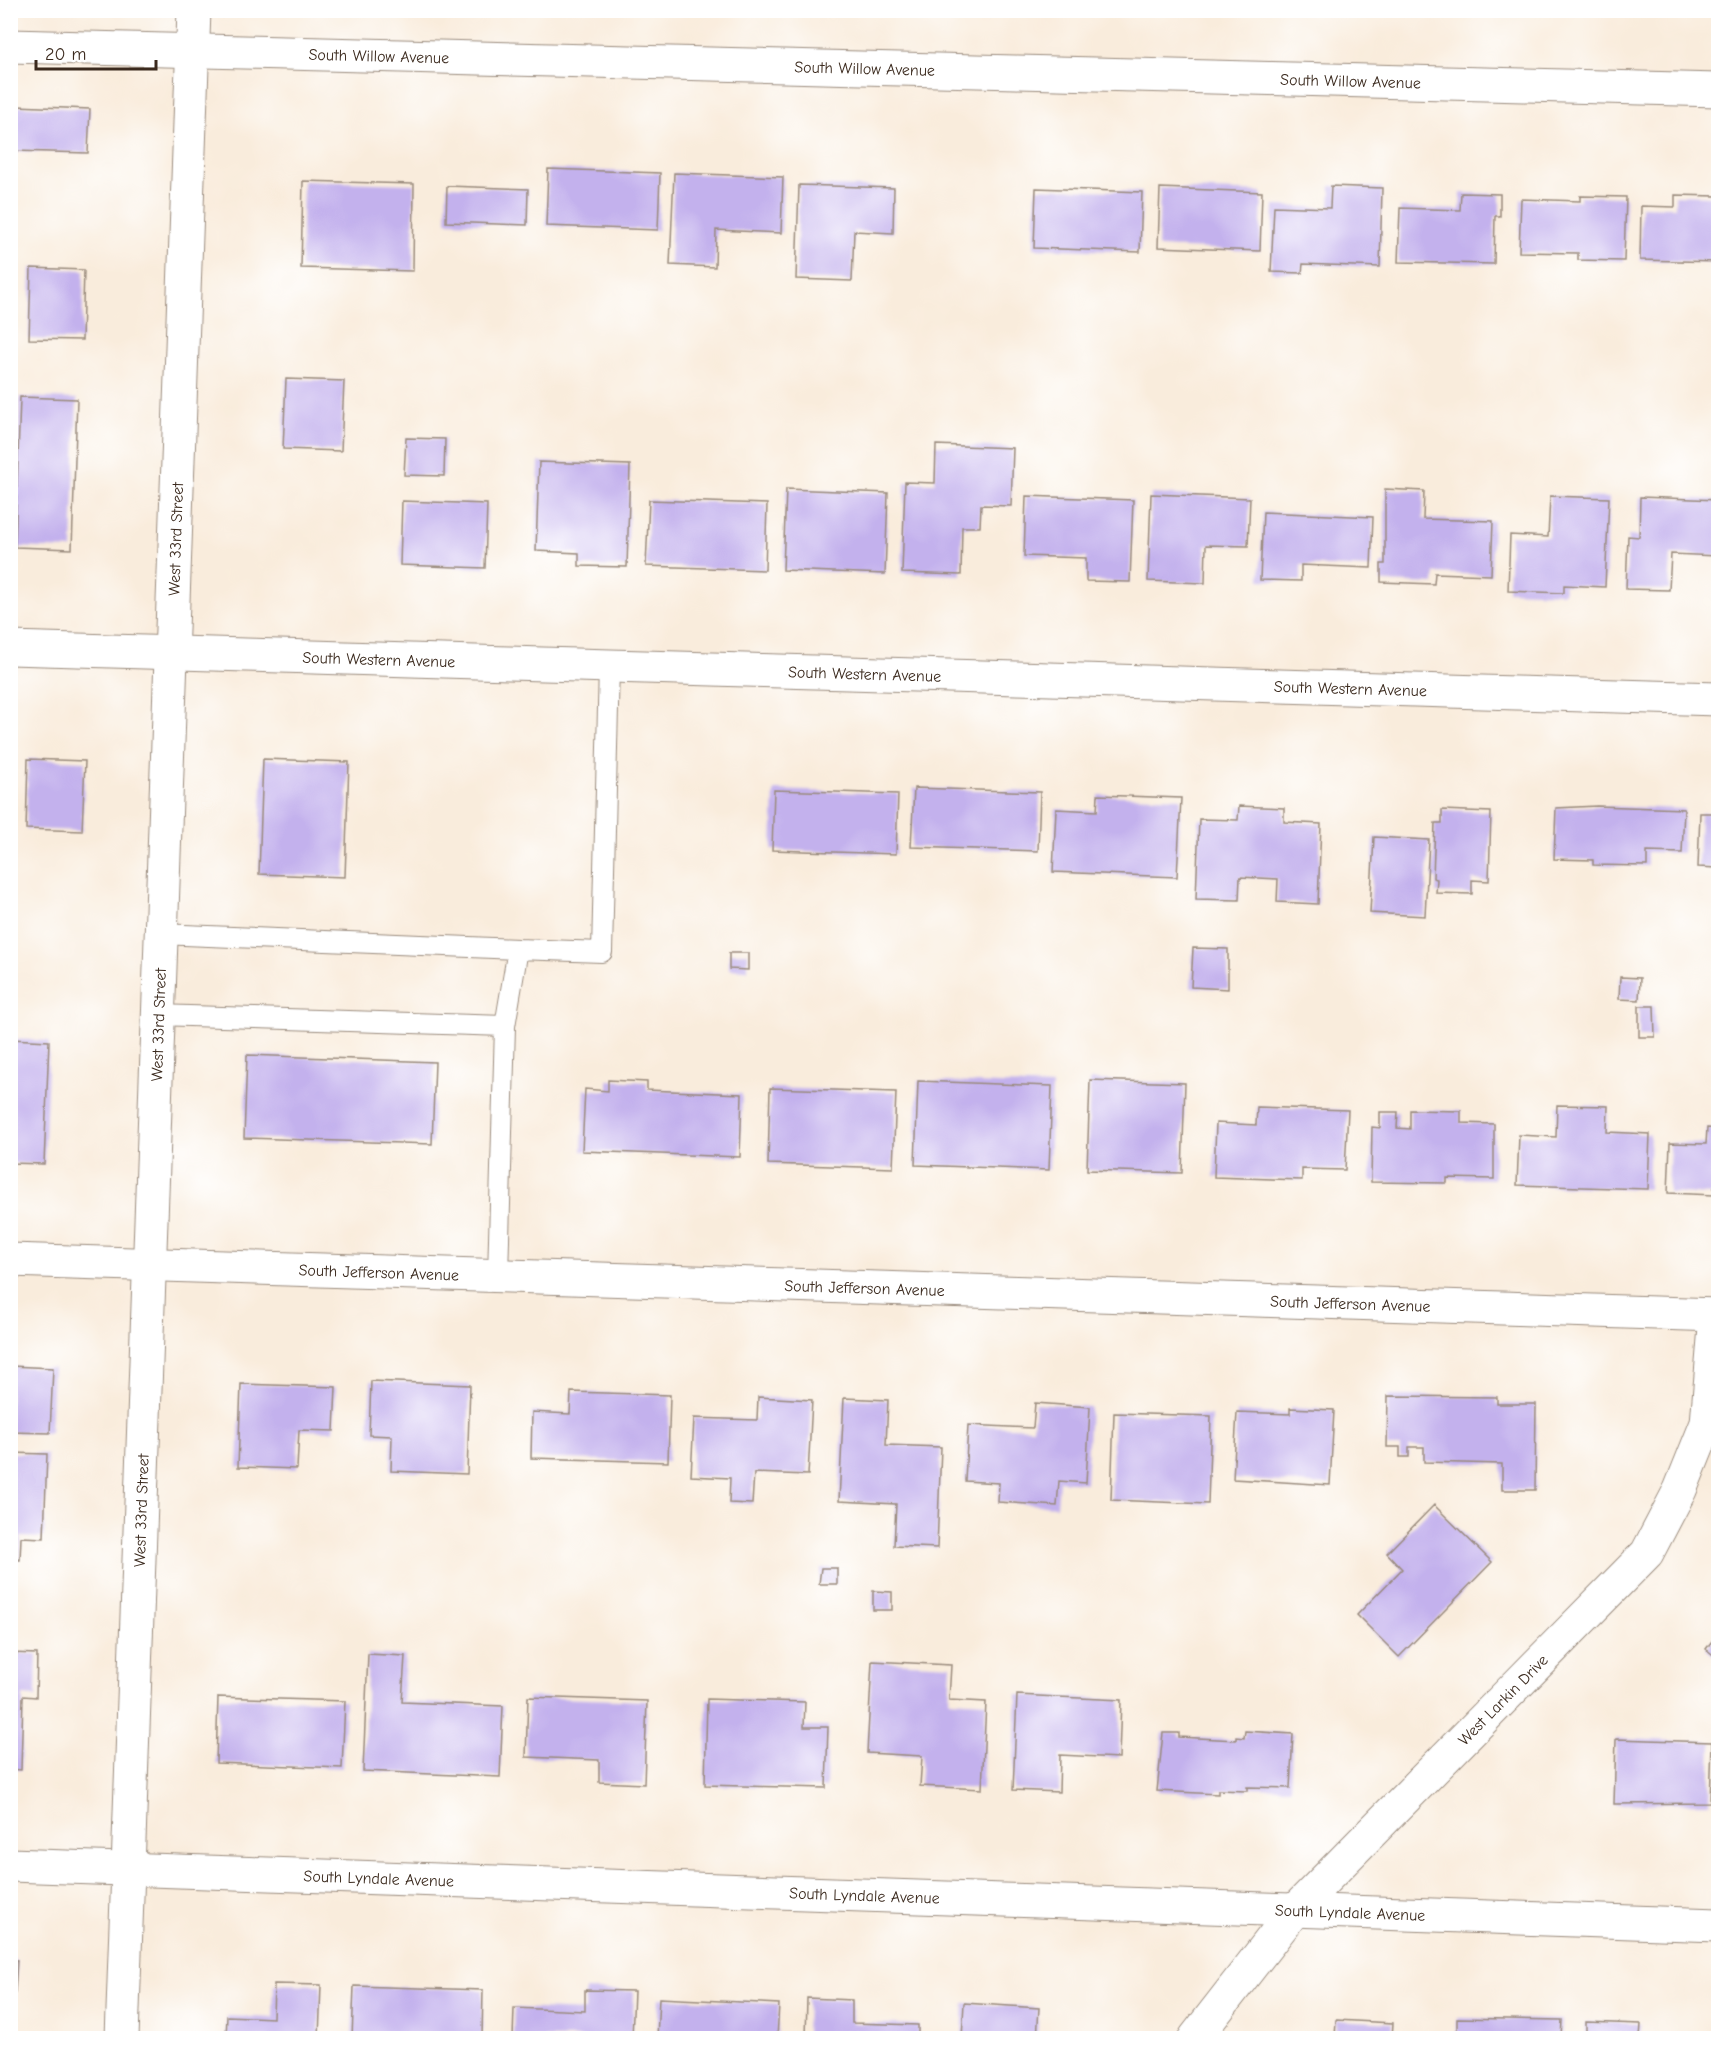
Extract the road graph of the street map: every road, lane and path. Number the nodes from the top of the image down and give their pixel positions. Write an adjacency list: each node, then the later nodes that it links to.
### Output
1 (194, 10): 3 (street, West 33rd Street)
2 (10, 46): 3 (street, South Willow Avenue)
3 (192, 51): 4 (street, South Willow Avenue); 6 (street, West 33rd Street)
4 (1719, 90)
5 (10, 648): 6 (street, South Western Avenue)
6 (170, 652): 7 (street, South Western Avenue); 9 (street, West 33rd Street)
7 (609, 666): 8 (street, South Western Avenue); 10 (lane)
8 (1719, 699)
9 (160, 934): 10 (lane); 11 (street, West 33rd Street)
10 (518, 949): 12 (lane)
11 (158, 1015): 12 (lane); 14 (street, West 33rd Street)
12 (505, 1026): 15 (lane)
13 (10, 1260): 14 (street, South Jefferson Avenue)
14 (149, 1263): 15 (street, South Jefferson Avenue); 18 (street, West 33rd Street)
15 (498, 1275): 16 (street, South Jefferson Avenue)
16 (1717, 1315): 19 (street, West Larkin Drive)
17 (10, 1865): 18 (street, South Lyndale Avenue)
18 (128, 1868): 19 (street, South Lyndale Avenue); 21 (street, West 33rd Street)
19 (1293, 1912): 20 (street, South Lyndale Avenue); 22 (street, West Larkin Drive)
20 (1719, 1925)
21 (122, 2038)
22 (1195, 2038)

